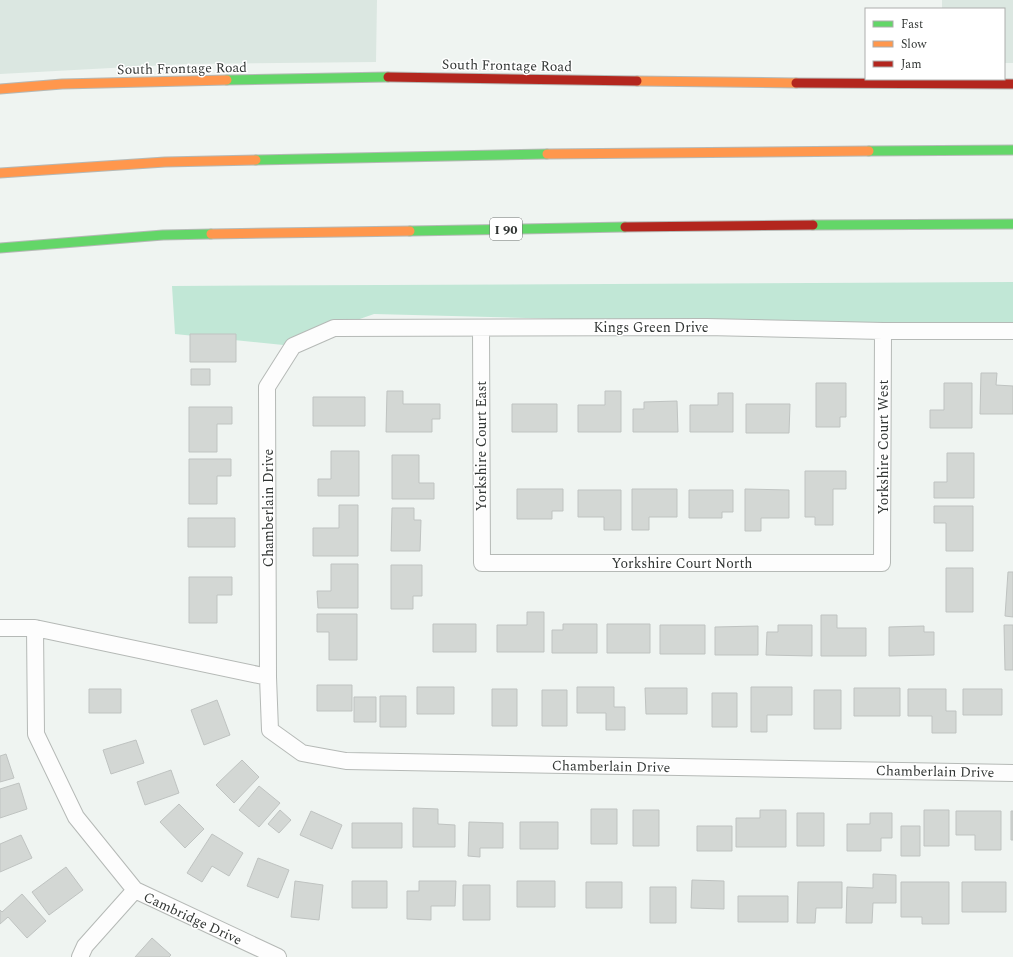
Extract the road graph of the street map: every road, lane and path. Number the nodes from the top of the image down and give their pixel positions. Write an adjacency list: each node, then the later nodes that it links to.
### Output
1 (1013, 84): 2 (main road, South Frontage Road)
2 (0, 89)
3 (1013, 150): 4 (main road)
4 (0, 172)
5 (1013, 224): 6 (main road, I 90)
6 (0, 248)
7 (481, 328): 8 (street, Kings Green Drive); 10 (street, Kings Green Drive); 11 (street, Yorkshire Court East)
8 (883, 331): 9 (street, Kings Green Drive); 12 (street, Yorkshire Court West)
9 (1013, 331)
10 (293, 346): 15 (street, Chamberlain Drive)
11 (482, 563): 12 (street, Yorkshire Court North)
12 (882, 563)
13 (0, 628): 14 (street)
14 (35, 628): 15 (street); 17 (street, Cambridge Drive)
15 (268, 677): 16 (street, Chamberlain Drive)
16 (1013, 773)
17 (135, 890): 18 (street); 19 (street, Cambridge Drive)
18 (80, 957)
19 (278, 957)

